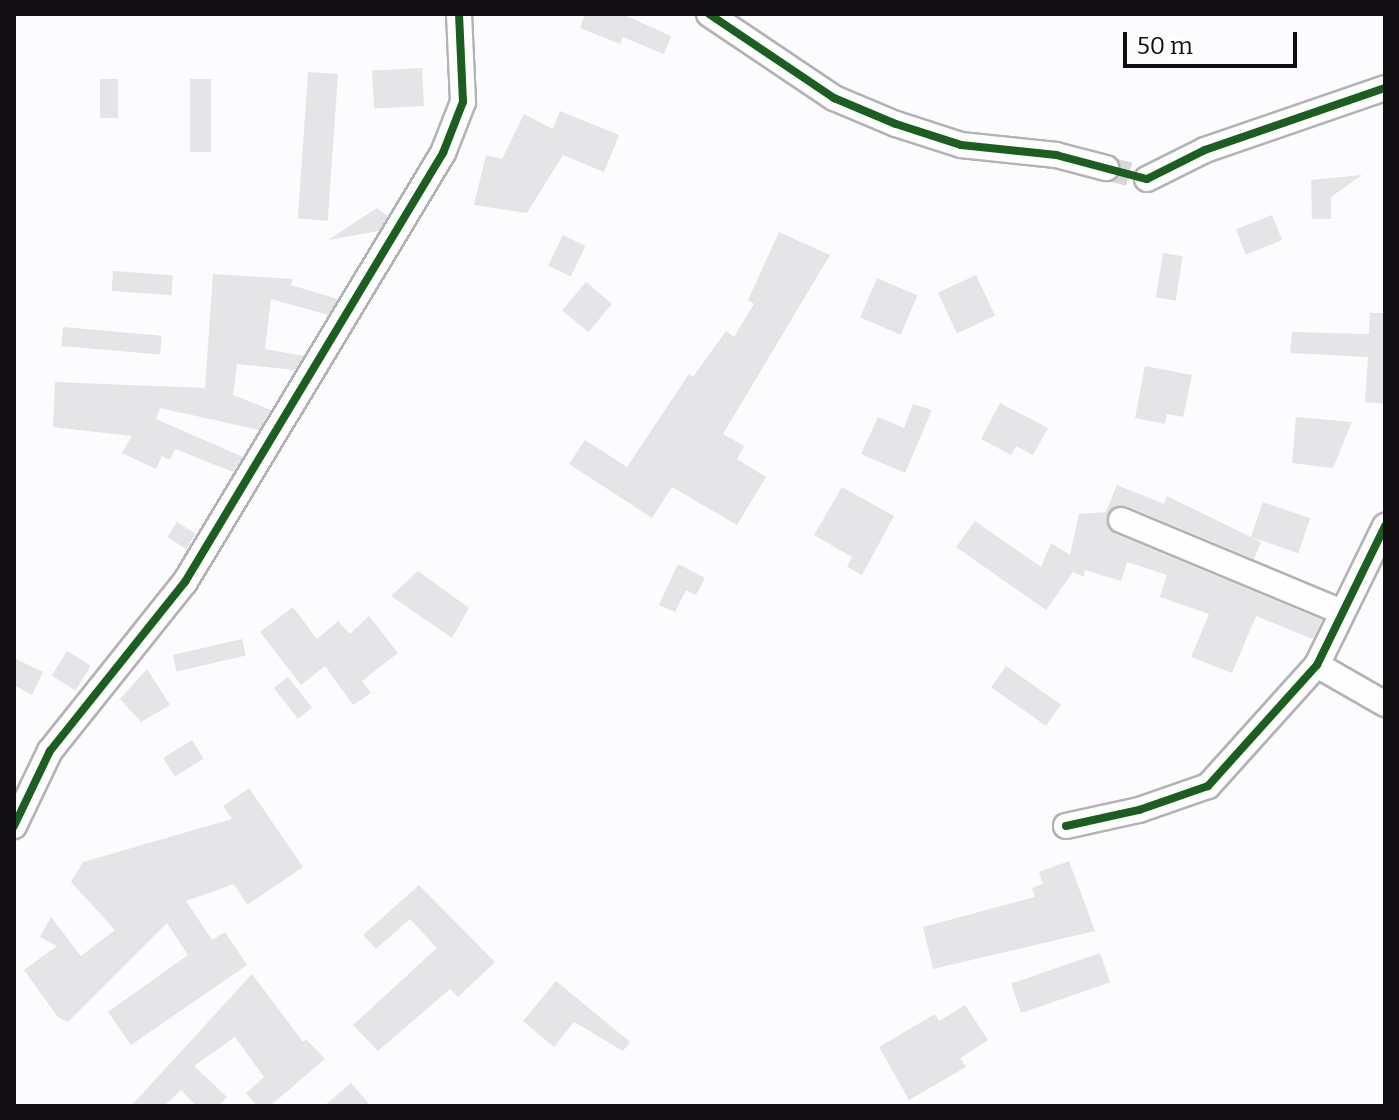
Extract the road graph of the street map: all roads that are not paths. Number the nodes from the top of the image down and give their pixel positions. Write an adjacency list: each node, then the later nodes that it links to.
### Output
1 (459, 14): 11 (street)
2 (709, 14): 4 (street)
3 (1385, 88): 5 (street)
4 (1106, 168)
5 (1147, 179)
6 (1121, 520): 8 (street)
7 (1385, 526): 8 (street)
8 (1342, 612): 9 (street)
9 (1317, 665): 10 (street); 12 (street)
10 (1385, 704)
11 (14, 826)
12 (1066, 826)

